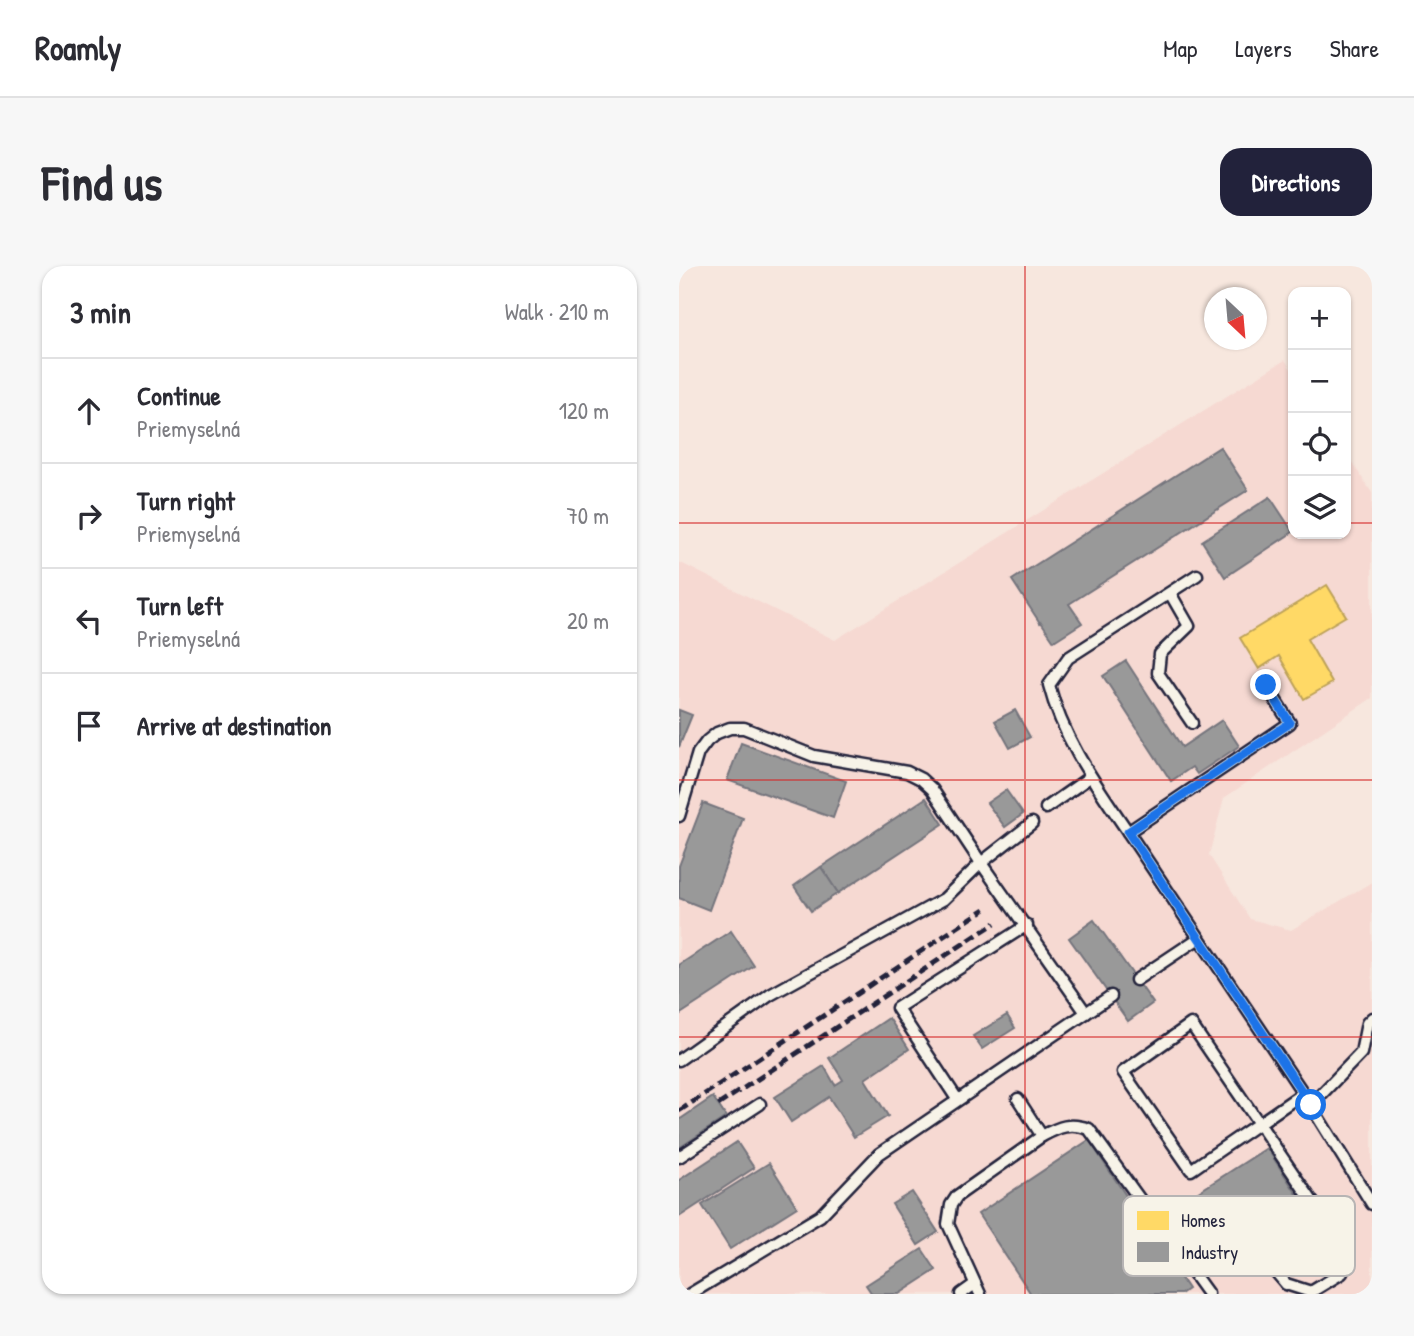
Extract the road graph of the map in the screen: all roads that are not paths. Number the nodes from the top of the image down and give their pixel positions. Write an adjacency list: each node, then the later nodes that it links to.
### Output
1 (1198, 575): 2 (lane)
2 (1170, 593): 4 (lane); 5 (lane)
3 (1266, 685): 9 (lane)
4 (1192, 723)
5 (1090, 777): 6 (lane); 9 (lane)
6 (1046, 808)
7 (679, 815): 10 (lane)
8 (1032, 823): 10 (lane)
9 (1128, 832): 12 (lane)
10 (981, 863): 11 (lane); 18 (lane)
11 (1027, 925): 15 (lane); 20 (lane)
12 (1199, 938): 13 (lane); 19 (lane)
13 (1136, 980)
14 (1111, 996): 15 (lane)
15 (1086, 1013): 20 (lane)
16 (1372, 1018): 17 (lane)
17 (1367, 1052): 23 (lane)
18 (679, 1060)
19 (1303, 1093): 23 (lane); 24 (lane)
20 (957, 1099): 34 (lane)
21 (1018, 1099): 25 (lane)
22 (760, 1104): 26 (lane)
23 (1311, 1105): 29 (lane)
24 (1260, 1123): 24 (lane); 28 (lane)
25 (1042, 1136): 27 (lane); 33 (lane)
26 (679, 1157)
27 (1137, 1196)
28 (1309, 1196)
29 (1372, 1204)
30 (1195, 1276): 36 (lane)
31 (1279, 1276): 32 (lane)
32 (1337, 1276)
33 (977, 1289): 35 (lane)
34 (689, 1294)
35 (961, 1294)
36 (1208, 1294)

